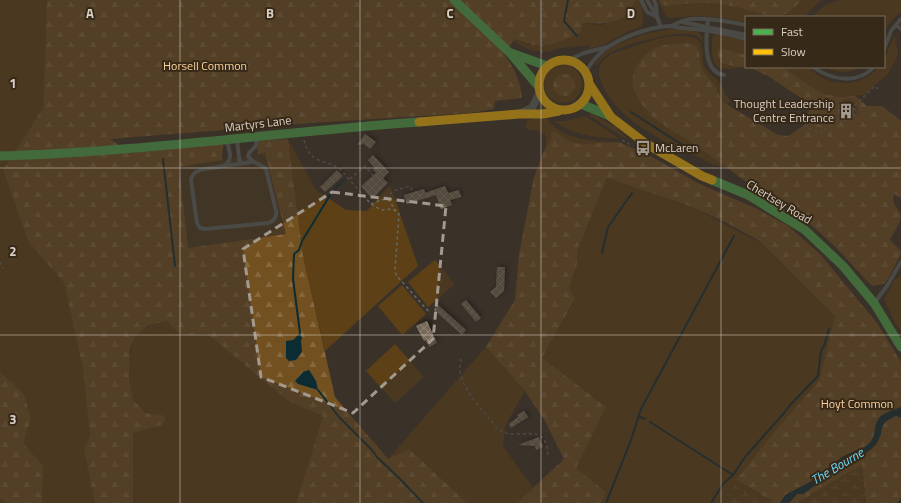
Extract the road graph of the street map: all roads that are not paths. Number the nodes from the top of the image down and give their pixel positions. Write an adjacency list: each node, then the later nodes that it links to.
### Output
1 (454, 0): 19 (main road)
2 (641, 0): 5 (lane)
3 (647, 0): 5 (lane)
4 (654, 0): 5 (lane)
5 (657, 17): 12 (lane)
6 (901, 19): 10 (lane)
7 (708, 20): 8 (lane); 9 (lane); 13 (lane)
8 (681, 22): 11 (lane); 13 (lane)
9 (745, 25)
10 (896, 25): 14 (lane); 17 (lane)
11 (671, 26): 12 (lane); 13 (lane)
12 (661, 27): 18 (lane)
13 (707, 28): 15 (lane); 16 (lane); 25 (lane)
14 (901, 29)
15 (745, 35)
16 (745, 39)
17 (885, 45)
18 (609, 47): 20 (lane); 24 (lane)
19 (510, 53): 21 (main road); 27 (main road)
20 (568, 60): 21 (main road); 24 (main road)
21 (547, 66): 27 (main road)
22 (814, 68): 23 (lane)
23 (872, 68)
24 (586, 71): 26 (main road)
25 (724, 75)
26 (590, 85): 28 (main road); 31 (main road, Chertsey Road)
27 (539, 90): 29 (main road); 30 (street)
28 (582, 104): 29 (main road); 31 (main road, Chertsey Road)
29 (559, 110): 30 (main road, Martyrs Lane)
30 (519, 114): 32 (main road, Martyrs Lane)
31 (611, 117): 40 (main road, Chertsey Road)
32 (257, 136): 33 (main road, Martyrs Lane); 36 (lane)
33 (237, 139): 34 (main road, Martyrs Lane); 37 (lane)
34 (227, 140): 35 (main road, Martyrs Lane); 38 (lane)
35 (0, 156)
36 (252, 162): 37 (lane); 38 (lane)
37 (240, 164): 38 (lane)
38 (222, 166)
39 (901, 262): 40 (lane)
40 (874, 303): 41 (main road, Chertsey Road)
41 (901, 347)

